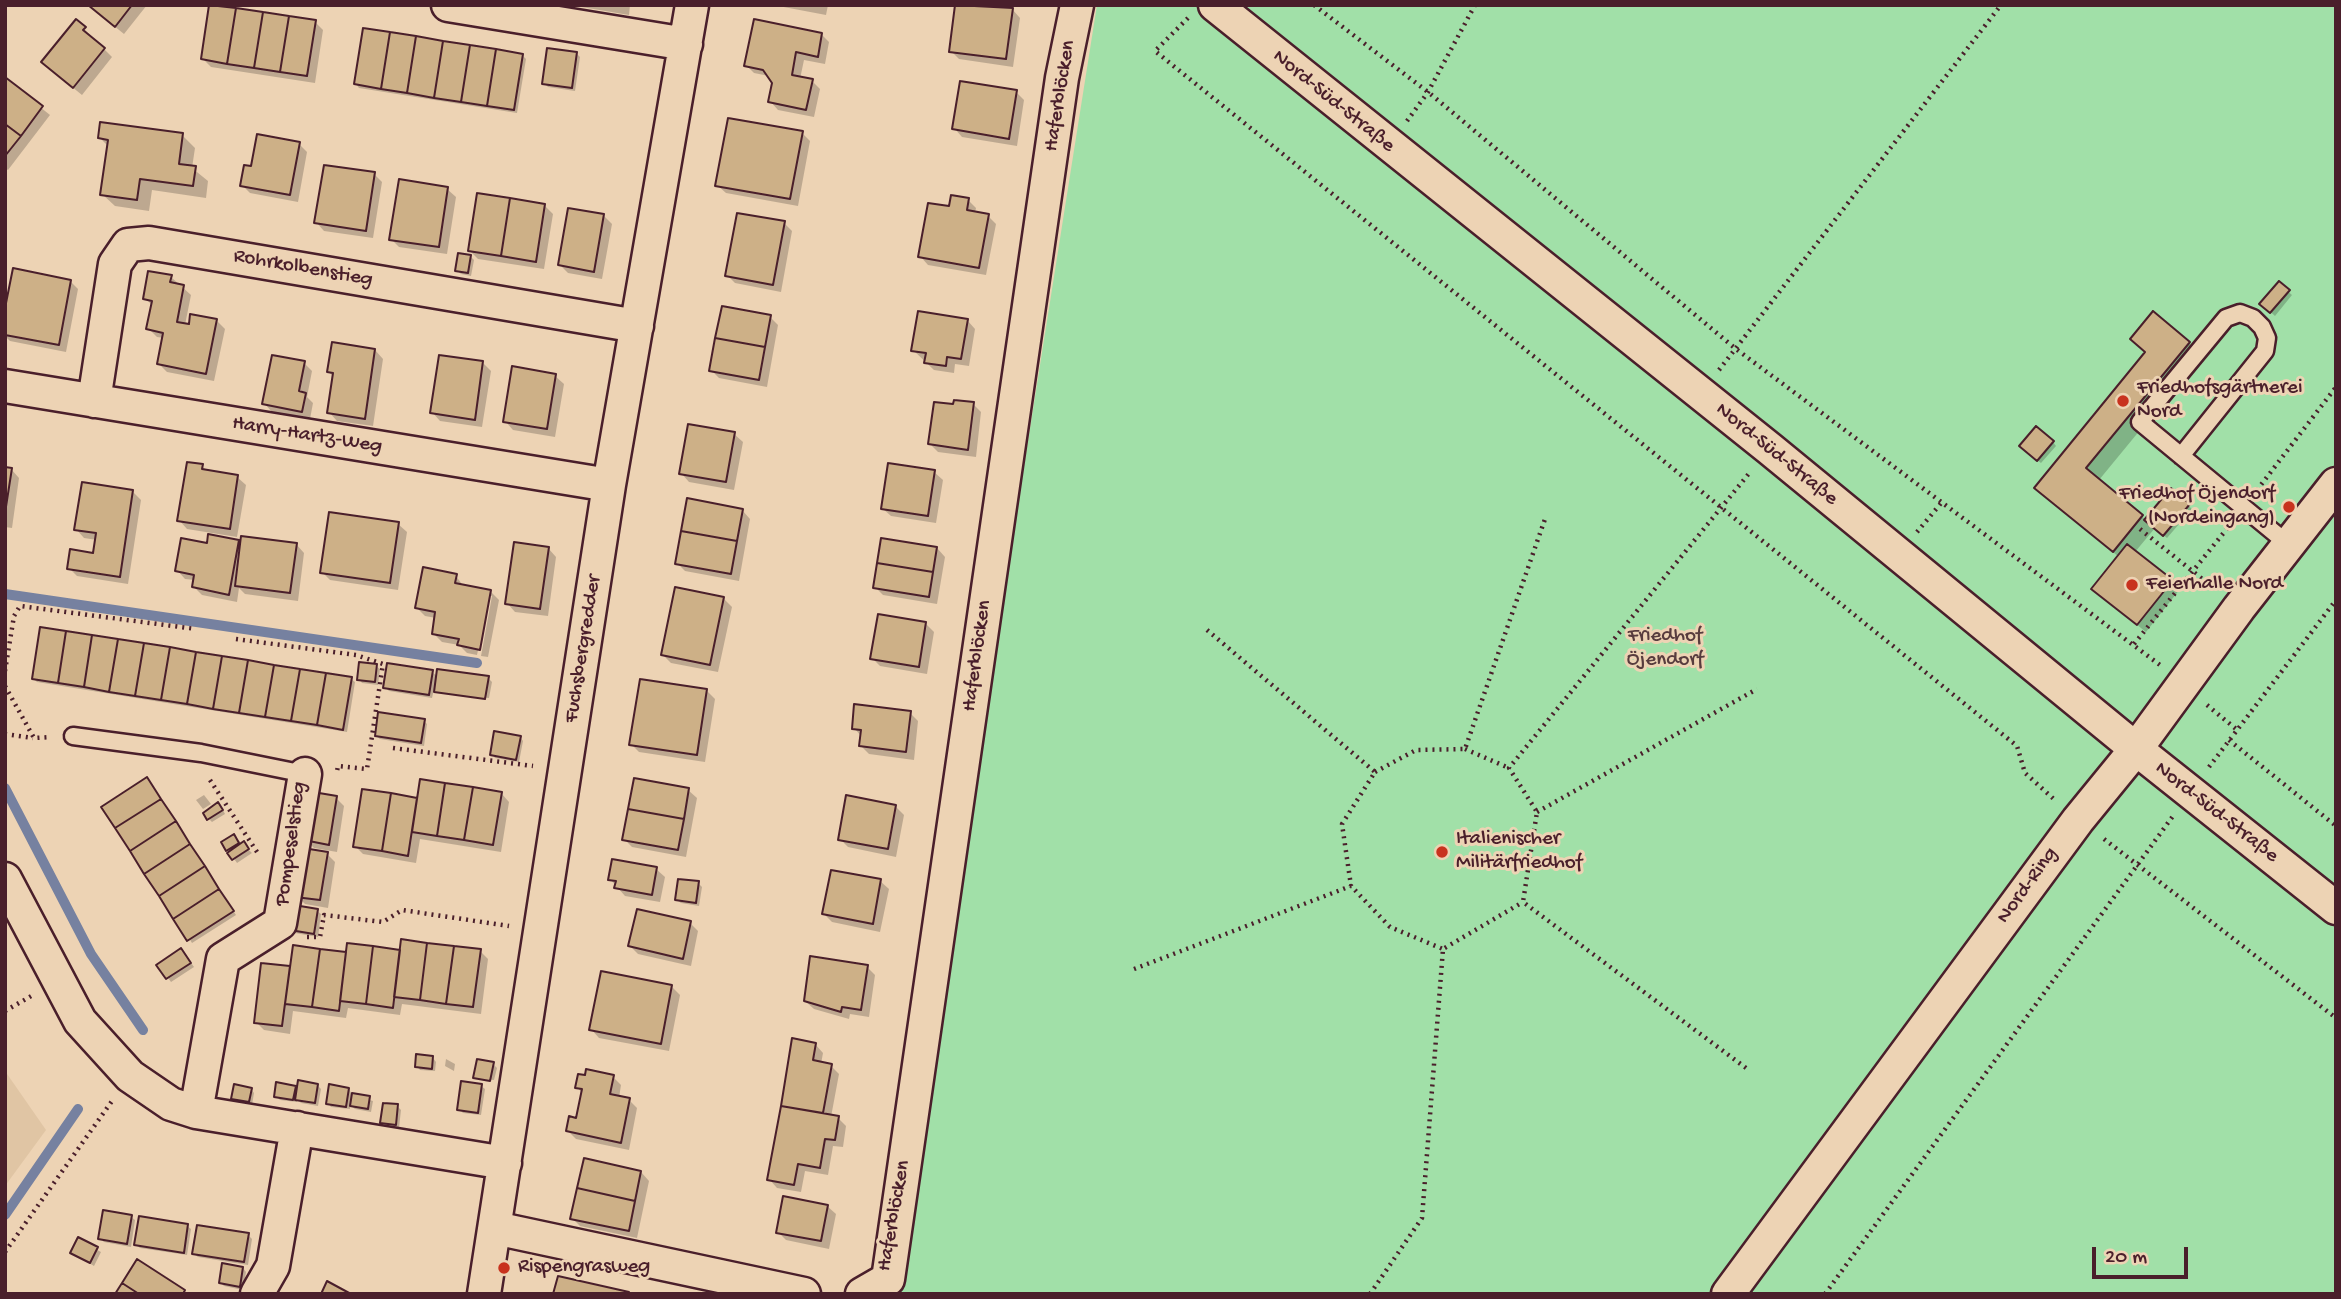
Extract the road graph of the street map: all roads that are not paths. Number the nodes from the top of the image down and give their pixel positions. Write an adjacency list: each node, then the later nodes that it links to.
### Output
1 (448, 5): 5 (street)
2 (692, 5): 5 (street, Fuchsbergredder)
3 (1077, 5): 25 (street, Haferblöcken)
4 (1203, 10): 14 (street, Nord-Süd-Straße)
5 (686, 44): 6 (street, Fuchsbergredder)
6 (638, 326): 8 (street, Rohrkolbenstieg); 11 (street, Fuchsbergredder)
7 (5, 386): 8 (street, Harry-Hartz-Weg)
8 (94, 401): 11 (street, Harry-Hartz-Weg)
9 (2181, 456): 9 (lane); 12 (lane)
10 (2336, 484): 12 (street, Nord-Ring)
11 (609, 485): 20 (street, Fuchsbergredder)
12 (2288, 544): 14 (street, Nord-Ring)
13 (73, 736): 15 (lane, Pompeselstieg)
14 (2136, 749): 17 (street, Nord-Süd-Straße); 26 (street, Nord-Ring)
15 (305, 774): 18 (street, Pompeselstieg)
16 (5, 879): 18 (street)
17 (2336, 908)
18 (196, 1112): 19 (street)
19 (297, 1128): 20 (street); 22 (street)
20 (505, 1163): 21 (street, Fuchsbergredder)
21 (495, 1228): 23 (street, Fuchsbergredder); 24 (street)
22 (257, 1294)
23 (484, 1294)
24 (804, 1294)
25 (862, 1294)
26 (1728, 1294)

